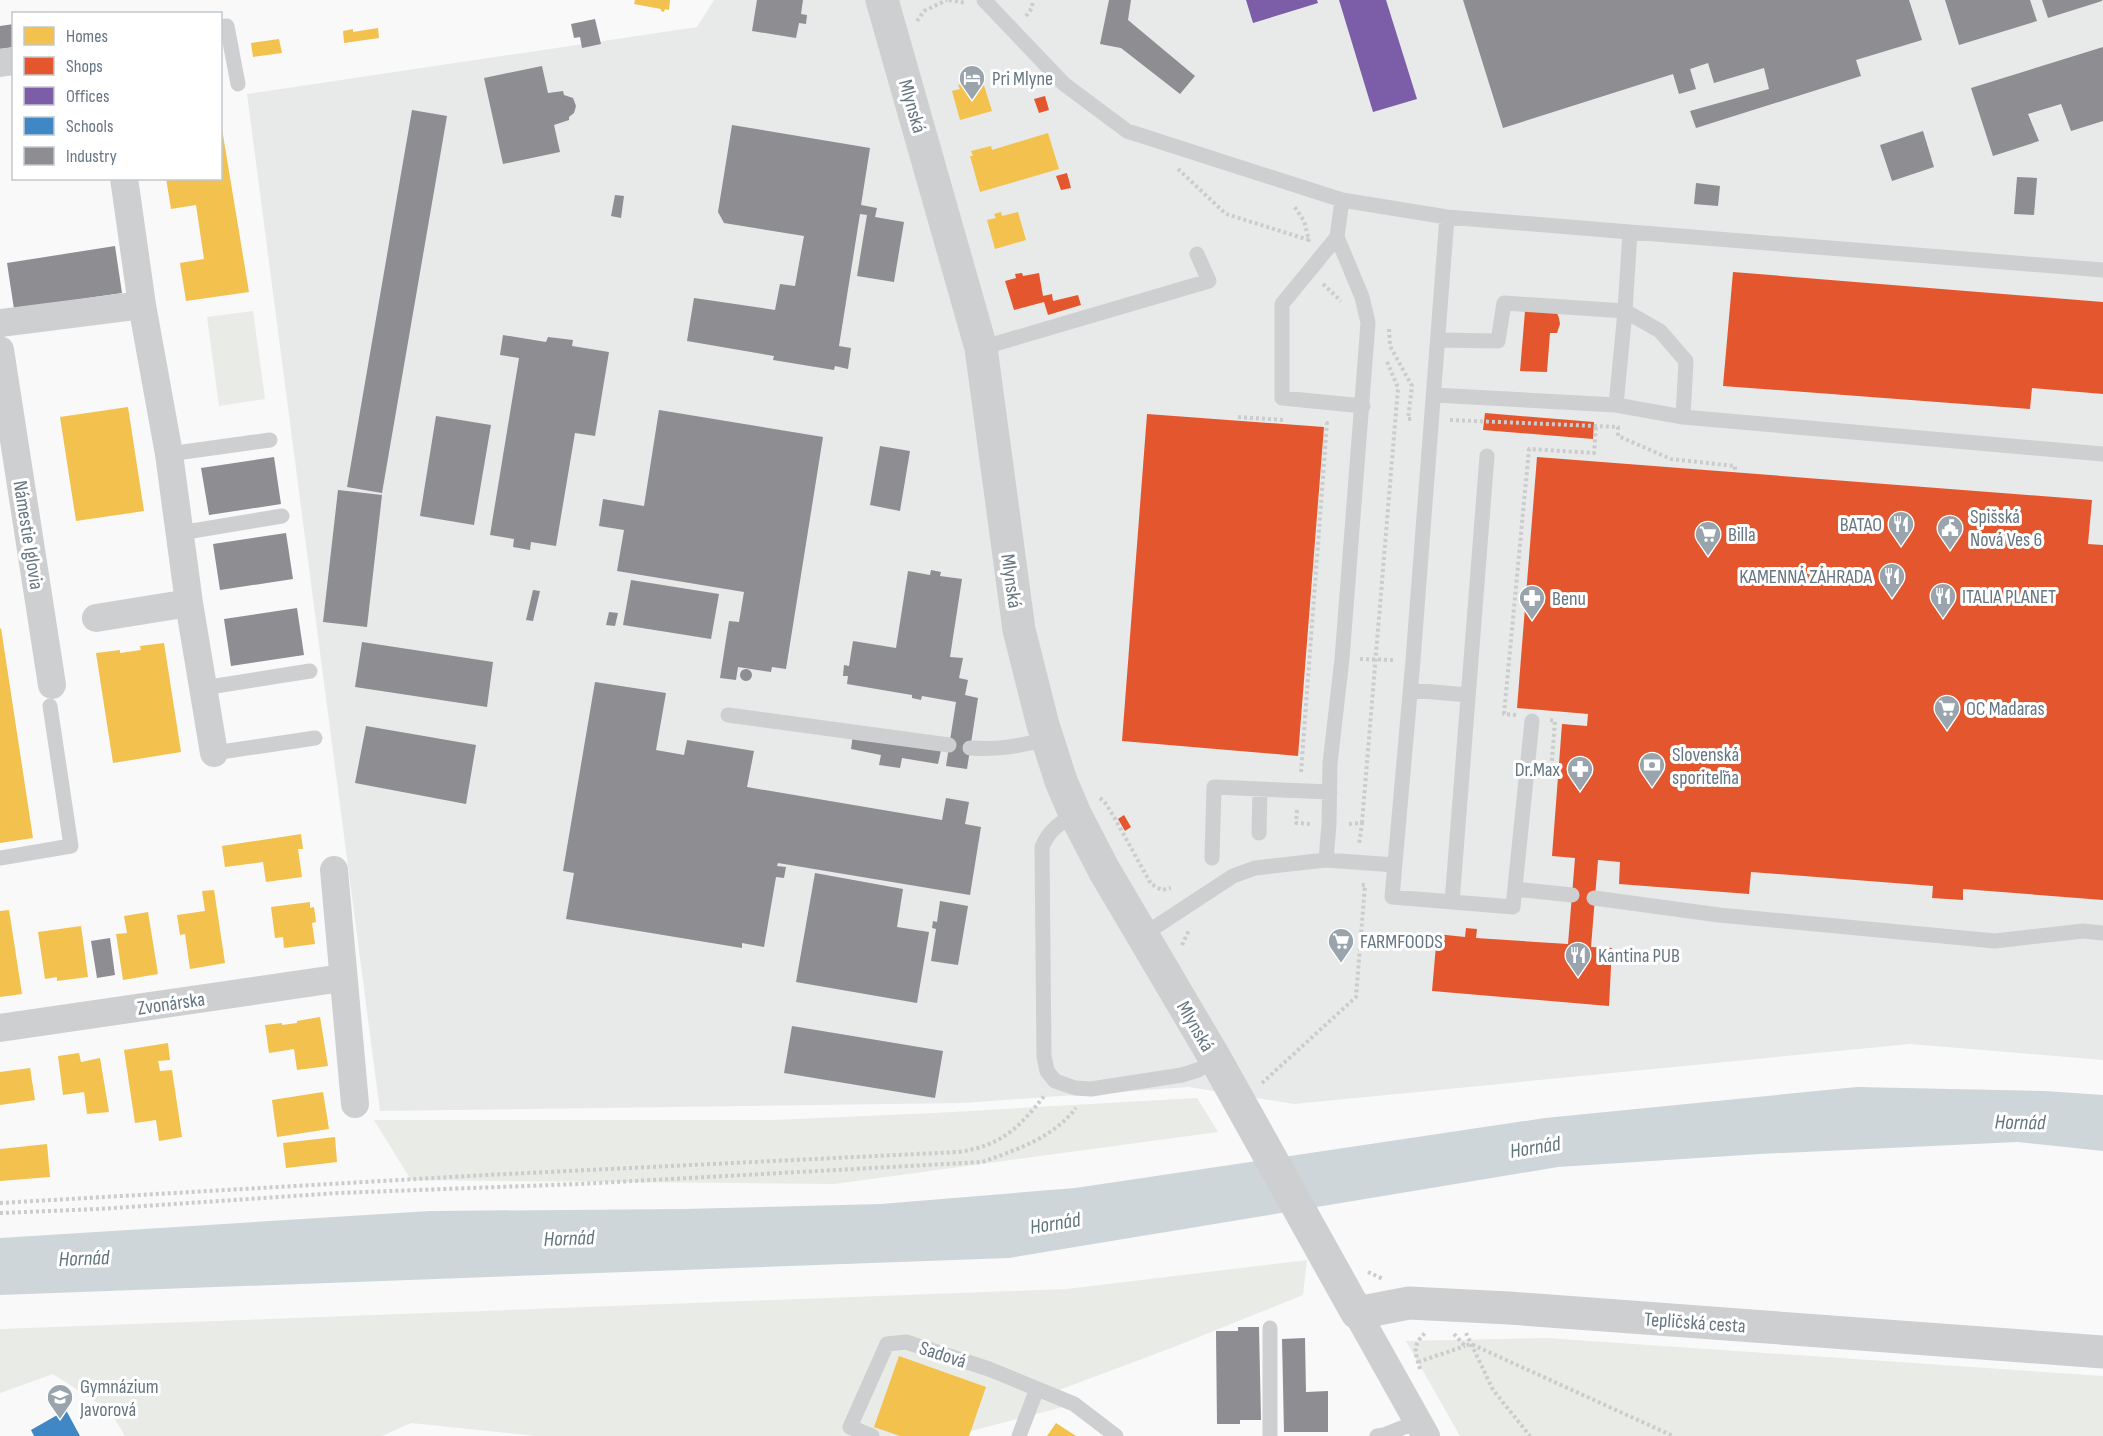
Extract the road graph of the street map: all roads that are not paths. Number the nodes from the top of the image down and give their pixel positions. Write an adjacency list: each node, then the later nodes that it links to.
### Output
1 (882, 0): 16 (street, Mlynská)
2 (984, 0): 6 (lane)
3 (222, 27): 4 (lane)
4 (238, 84)
5 (124, 180): 12 (street)
6 (1342, 200): 7 (lane); 9 (lane)
7 (1447, 217): 8 (lane); 15 (lane)
8 (1630, 232): 11 (lane); 13 (lane)
9 (1337, 237): 20 (lane); 20 (lane)
10 (1197, 254): 16 (lane)
11 (2103, 270)
12 (142, 305): 14 (street); 23 (street)
13 (1625, 311): 15 (lane); 19 (lane); 21 (lane)
14 (0, 323)
15 (1438, 340): 18 (lane)
16 (981, 348): 38 (street, Mlynská)
17 (0, 350): 34 (street, Námestie Iglovia)
18 (1434, 395): 19 (lane); 32 (lane)
19 (1616, 405): 21 (lane)
20 (1363, 406): 43 (lane)
21 (1683, 417): 24 (lane)
22 (270, 440): 23 (lane)
23 (169, 454): 27 (street)
24 (2103, 454)
25 (1487, 456): 33 (lane)
26 (282, 516): 27 (lane)
27 (180, 533): 28 (street)
28 (189, 603): 29 (street); 31 (street)
29 (96, 618)
30 (310, 671): 31 (lane)
31 (203, 688): 41 (street)
32 (1411, 690): 33 (lane); 49 (lane)
33 (1468, 695): 54 (lane)
34 (51, 696): 46 (lane)
35 (728, 715): 39 (lane)
36 (1532, 719): 51 (lane)
37 (315, 738): 41 (lane)
38 (1047, 739): 40 (lane); 44 (street, Mlynská)
39 (949, 745)
40 (970, 748)
41 (214, 753)
42 (1260, 789): 43 (lane); 45 (lane); 47 (lane)
43 (1330, 792): 48 (lane)
44 (1075, 814): 56 (street, Mlynská); 59 (lane)
45 (1259, 833)
46 (0, 858)
47 (1212, 858)
48 (1326, 860): 49 (lane); 56 (lane)
49 (1395, 865): 54 (lane)
50 (334, 870): 57 (street)
51 (1515, 889): 52 (lane); 54 (lane)
52 (1572, 895)
53 (1594, 898): 55 (lane)
54 (1452, 902)
55 (2103, 933)
56 (1143, 935): 59 (street, Mlynská)
57 (342, 978): 58 (street, Zvonárska); 60 (street)
58 (0, 1028)
59 (1216, 1060): 61 (street, Mlynská)
60 (355, 1104)
61 (1357, 1313): 63 (street, Tepličská cesta); 65 (street)
62 (1270, 1328): 69 (lane)
63 (2103, 1352)
64 (1037, 1389): 66 (lane, Sadová); 67 (lane); 68 (lane, Sadová)
65 (1421, 1429): 70 (lane)
66 (872, 1436)
67 (1019, 1436)
68 (1116, 1436)
69 (1270, 1436)
70 (1377, 1436)

